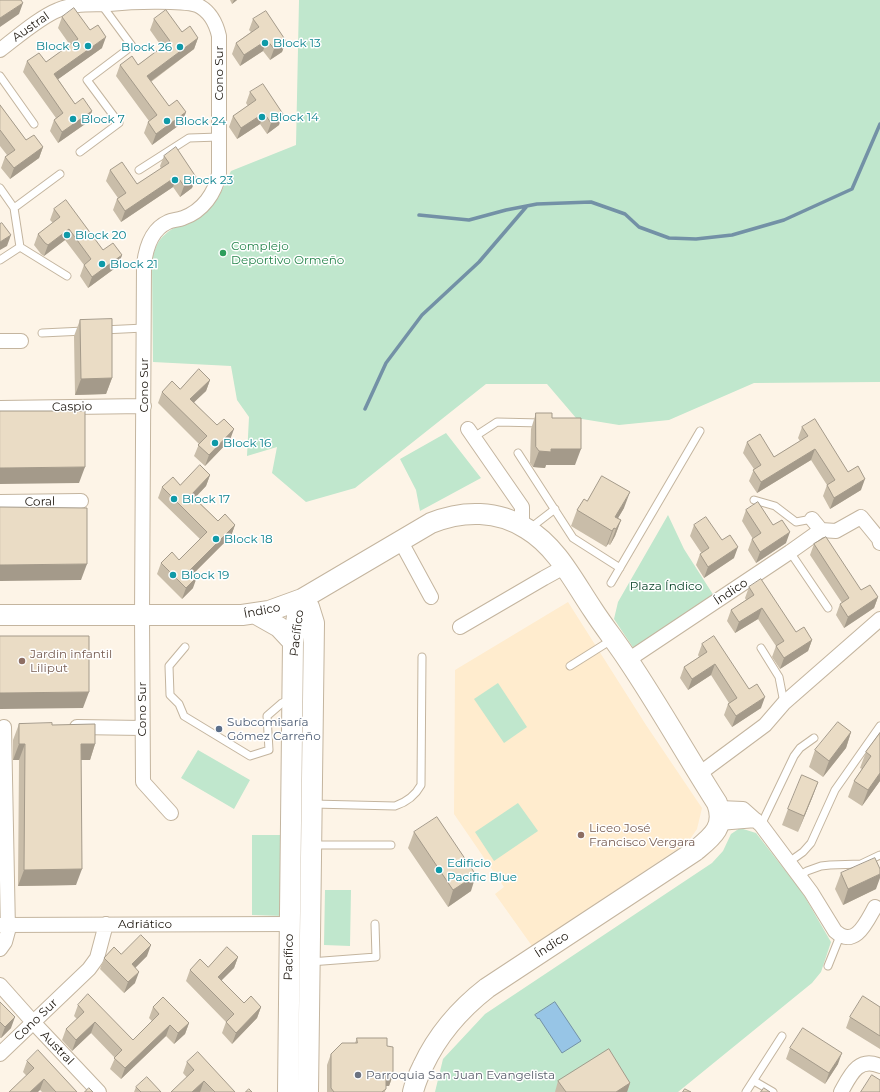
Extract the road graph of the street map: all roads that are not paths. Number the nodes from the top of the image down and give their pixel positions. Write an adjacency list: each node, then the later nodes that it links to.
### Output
1 (183, 2): 2 (street, Austral); 6 (street, Cono Sur)
2 (101, 4): 3 (street, Austral); 7 (lane)
3 (0, 50)
4 (0, 76): 5 (lane)
5 (34, 124)
6 (219, 137): 8 (lane); 15 (street, Cono Sur)
7 (80, 152)
8 (139, 170)
9 (60, 174): 11 (lane)
10 (0, 188): 11 (lane)
11 (14, 208): 12 (lane)
12 (20, 247): 13 (lane); 14 (lane)
13 (0, 260)
14 (67, 276)
15 (144, 328): 16 (lane); 19 (street, Cono Sur)
16 (42, 333)
17 (0, 341): 18 (street)
18 (21, 341)
19 (144, 406): 20 (street, Caspio); 43 (street, Cono Sur)
20 (0, 408)
21 (550, 424): 23 (lane)
22 (700, 431): 35 (lane)
23 (471, 433): 30 (street)
24 (518, 453): 28 (lane)
25 (754, 500): 29 (lane)
26 (81, 501): 27 (street, Coral)
27 (0, 502)
28 (555, 509): 30 (lane); 35 (lane)
29 (817, 525): 32 (street); 33 (street, Índico)
30 (525, 527): 31 (street, Índico); 34 (street, Índico)
31 (400, 540): 36 (street, Índico); 38 (street)
32 (880, 543)
33 (790, 552): 40 (lane); 52 (street, Índico)
34 (564, 567): 46 (street); 47 (street, Índico)
35 (620, 568): 37 (lane)
36 (338, 577): 39 (street, Índico); 45 (street)
37 (611, 583)
38 (431, 597)
39 (302, 599): 41 (street, Índico); 45 (street, Pacífico); 48 (street, Pacífico)
40 (828, 608)
41 (256, 614): 43 (street, Índico); 48 (street)
42 (0, 615): 43 (street, Índico)
43 (142, 616): 60 (street, Cono Sur)
44 (880, 619): 55 (street)
45 (314, 623): 63 (street, Pacífico)
46 (460, 627)
47 (613, 639): 52 (street, Índico); 53 (lane)
48 (293, 642): 54 (street, Pacífico)
49 (185, 647): 54 (lane)
50 (761, 648): 55 (lane)
51 (422, 657): 63 (lane)
52 (628, 660): 62 (street, Índico)
53 (570, 666)
54 (293, 698): 63 (street, Pacífico)
55 (784, 703): 62 (street)
56 (880, 726): 71 (lane)
57 (2, 727): 58 (street); 67 (street)
58 (20, 727)
59 (68, 727): 60 (street)
60 (142, 728): 64 (street, Cono Sur)
61 (814, 738): 66 (lane)
62 (699, 774): 65 (street, Índico)
63 (302, 803): 68 (street, Pacífico); 75 (street, Pacífico)
64 (171, 813)
65 (719, 816): 66 (street); 91 (street, Índico)
66 (758, 822): 71 (street)
67 (2, 831): 77 (street)
68 (311, 845): 69 (lane); 80 (street, Pacífico)
69 (391, 845)
70 (880, 855): 72 (lane)
71 (788, 862): 72 (street)
72 (799, 876): 78 (street)
73 (878, 904): 78 (street)
74 (106, 924): 75 (street, Adriático); 77 (street, Adriático); 83 (street, Cono Sur)
75 (290, 924): 80 (street, Pacífico)
76 (375, 924): 80 (lane)
77 (4, 925): 79 (street)
78 (840, 936): 81 (lane)
79 (0, 948)
80 (299, 963): 89 (street, Pacífico); 90 (street, Pacífico)
81 (828, 966)
82 (0, 984): 83 (street, Austral)
83 (33, 1022): 85 (street, Cono Sur); 88 (street, Austral)
84 (782, 1036): 87 (lane)
85 (0, 1054)
86 (880, 1066): 94 (street)
87 (754, 1080): 92 (lane); 93 (lane)
88 (99, 1092)
89 (288, 1092)
90 (308, 1092)
91 (413, 1092)
92 (746, 1092)
93 (773, 1092)
94 (841, 1092)

